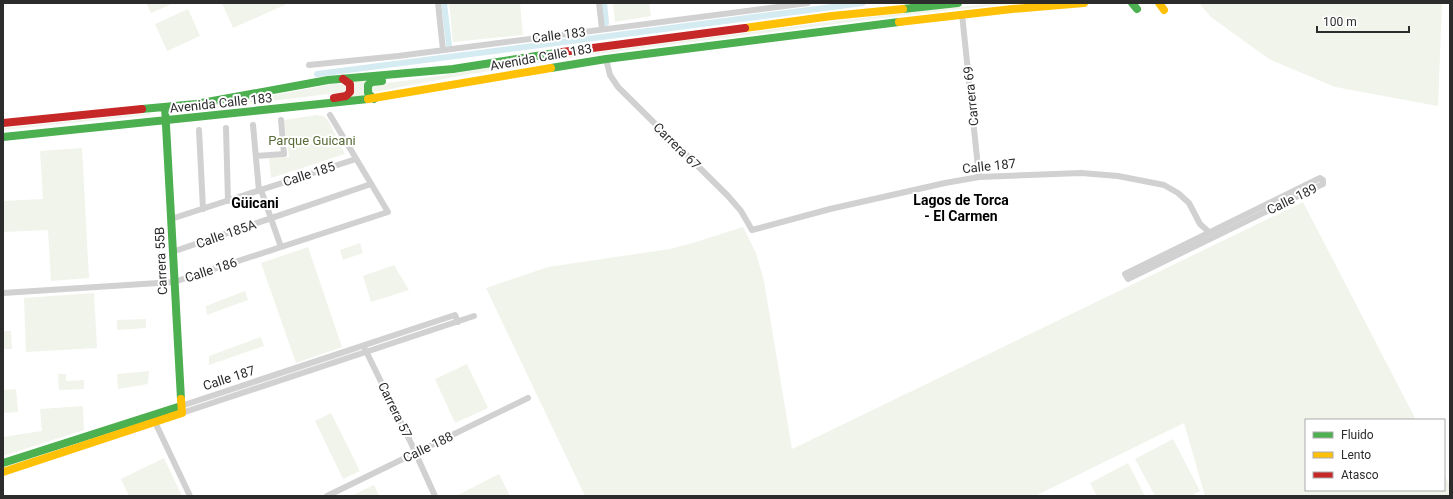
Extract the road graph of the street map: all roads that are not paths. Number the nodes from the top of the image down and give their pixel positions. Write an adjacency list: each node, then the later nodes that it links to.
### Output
1 (438, 3): 11 (street)
2 (599, 3): 10 (street)
3 (808, 3): 7 (street, Calle 183)
4 (958, 3): 14 (main road, Avenida Calle 183)
5 (1084, 3): 9 (main road, Avenida Calle 183)
6 (1128, 3): 8 (main road)
7 (768, 6): 10 (street, Calle 183)
8 (1135, 6)
9 (962, 14): 12 (main road, Avenida Calle 183); 29 (street, Carrera 69)
10 (602, 30): 11 (street, Calle 183)
11 (444, 50): 13 (street, Calle 183)
12 (606, 59): 16 (main road, Avenida Calle 183); 36 (street, Carrera 67)
13 (309, 64)
14 (440, 70): 15 (main road, Avenida Calle 183); 16 (main road)
15 (343, 79): 17 (main road, Avenida Calle 183); 18 (main road)
16 (374, 99): 18 (main road, Avenida Calle 183)
17 (165, 107): 20 (main road, Carrera 55B); 22 (main road, Avenida Calle 183)
18 (280, 109): 20 (main road, Avenida Calle 183)
19 (330, 115): 28 (street)
20 (166, 120): 26 (main road, Avenida Calle 183); 34 (main road, Carrera 55B)
21 (281, 120): 27 (street)
22 (3, 123)
23 (253, 124): 27 (street)
24 (226, 128): 32 (street)
25 (199, 130): 33 (street)
26 (3, 137)
27 (256, 156): 31 (street)
28 (356, 159): 30 (street); 31 (street, Calle 185)
29 (979, 177): 36 (street, Calle 187); 37 (street, Calle 187)
30 (371, 184): 35 (street, Calle 185A); 38 (street, Calle 186)
31 (260, 190): 32 (street, Calle 185); 35 (street)
32 (228, 200): 33 (street, Calle 185)
33 (203, 209): 34 (street, Calle 185)
34 (171, 219): 39 (main road, Carrera 55B)
35 (271, 219): 38 (street); 39 (street, Calle 185A)
36 (752, 230)
37 (1210, 232): 37 (street, Calle 189)
38 (281, 247): 40 (street, Calle 186)
39 (172, 252): 40 (main road, Carrera 55B)
40 (174, 282): 41 (street, Calle 186); 45 (main road, Carrera 55B)
41 (3, 293)
42 (474, 316): 43 (street, Calle 187)
43 (365, 349): 45 (street, Calle 187); 47 (street, Carrera 57)
44 (528, 398): 47 (street, Calle 188)
45 (182, 409): 46 (main road, Calle 187)
46 (153, 419): 48 (main road, Calle 187); 49 (main road, Calle 187); 50 (street)
47 (416, 453): 51 (street, Calle 188); 52 (street, Carrera 57)
48 (3, 463)
49 (3, 472)
50 (190, 496)
51 (327, 496)
52 (435, 496)

